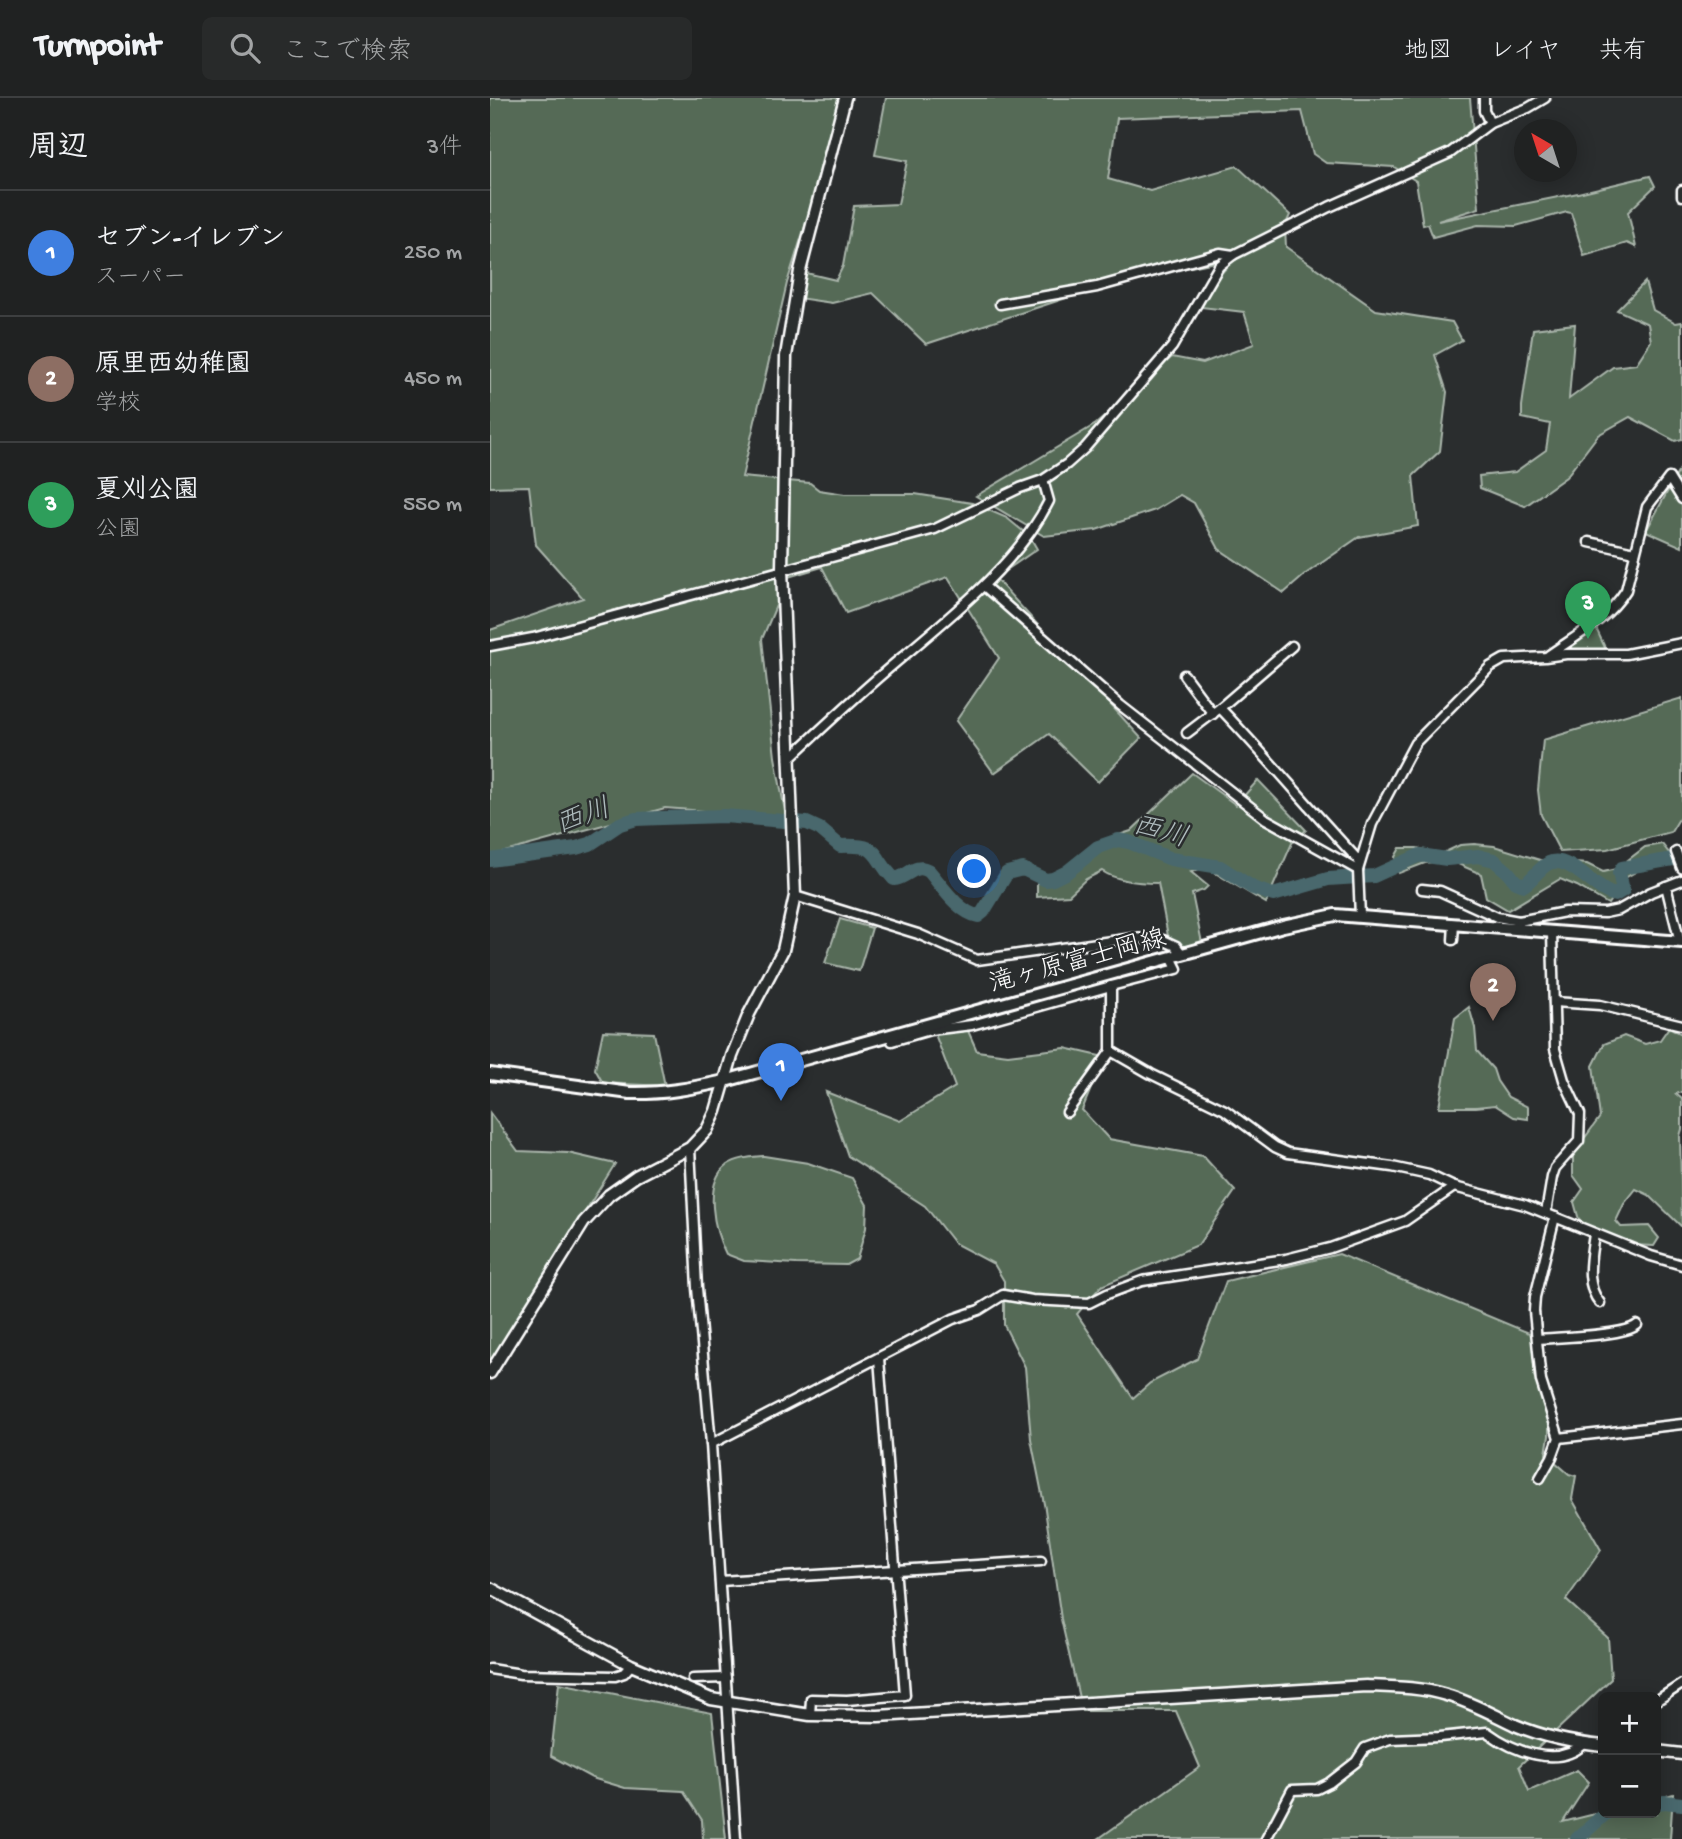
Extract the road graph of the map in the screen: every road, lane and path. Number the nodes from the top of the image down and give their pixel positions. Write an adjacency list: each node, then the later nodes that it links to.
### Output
1 (845, 98): 13 (street)
2 (1483, 98): 4 (street)
3 (1545, 98): 4 (street)
4 (1490, 123): 7 (street)
5 (1682, 190): 6 (street)
6 (1682, 195)
7 (1233, 255): 8 (street); 9 (street)
8 (1000, 304)
9 (1043, 480): 13 (street); 14 (street)
10 (1682, 499): 12 (street)
11 (1589, 542): 12 (street)
12 (1635, 552): 18 (street)
13 (782, 569): 16 (street); 22 (street)
14 (984, 586): 22 (street); 24 (street)
15 (1682, 643): 18 (street)
16 (490, 646)
17 (1292, 646): 20 (street)
18 (1545, 657): 24 (street)
19 (1184, 675): 20 (street)
20 (1217, 711): 21 (street); 24 (street)
21 (1187, 733)
22 (789, 759): 29 (street)
23 (1676, 852): 25 (street)
24 (1359, 866): 30 (street)
25 (1682, 868)
26 (1682, 880): 27 (street)
27 (1666, 886): 32 (street); 35 (street)
28 (1422, 889): 32 (street)
29 (795, 896): 36 (street); 43 (street)
30 (1360, 916): 31 (main road, 滝ヶ原富士岡線); 36 (main road, 滝ヶ原富士岡線)
31 (1454, 924): 32 (main road, 滝ヶ原富士岡線); 34 (street)
32 (1519, 925): 33 (main road, 滝ヶ原富士岡線)
33 (1552, 932): 35 (main road, 滝ヶ原富士岡線); 38 (street)
34 (1453, 940)
35 (1681, 942)
36 (1177, 955): 37 (street); 43 (main road, 滝ヶ原富士岡線)
37 (1111, 986): 40 (street); 41 (street)
38 (1554, 1002): 39 (street); 47 (street)
39 (1682, 1025)
40 (892, 1041)
41 (1111, 1051): 44 (street); 46 (street)
42 (490, 1074): 43 (main road, 滝ヶ原富士岡線)
43 (725, 1081): 45 (street)
44 (1067, 1112)
45 (690, 1148): 55 (street); 58 (street)
46 (1454, 1187): 47 (street); 54 (street)
47 (1546, 1213): 48 (street)
48 (1555, 1217): 49 (street); 53 (street)
49 (1594, 1234): 50 (street); 51 (street)
50 (1682, 1265)
51 (1600, 1303)
52 (1637, 1325): 53 (street)
53 (1538, 1339): 57 (street)
54 (879, 1358): 58 (street); 61 (street)
55 (490, 1373)
56 (1682, 1424): 57 (street)
57 (1559, 1438): 59 (street)
58 (711, 1444): 62 (street)
59 (1540, 1478)
60 (1041, 1561): 61 (street)
61 (897, 1570): 62 (street); 71 (street)
62 (720, 1581): 66 (street)
63 (490, 1588): 64 (street)
64 (631, 1665): 65 (street); 70 (street)
65 (490, 1669)
66 (726, 1678): 67 (street); 70 (street)
67 (693, 1679)
68 (1682, 1684): 69 (street)
69 (1661, 1698)
70 (728, 1702): 71 (street); 76 (street)
71 (810, 1715): 72 (street)
72 (1584, 1744): 73 (street); 77 (street)
73 (1598, 1744)
74 (1661, 1752): 75 (street)
75 (1682, 1754)
76 (736, 1839)
77 (1266, 1839)

